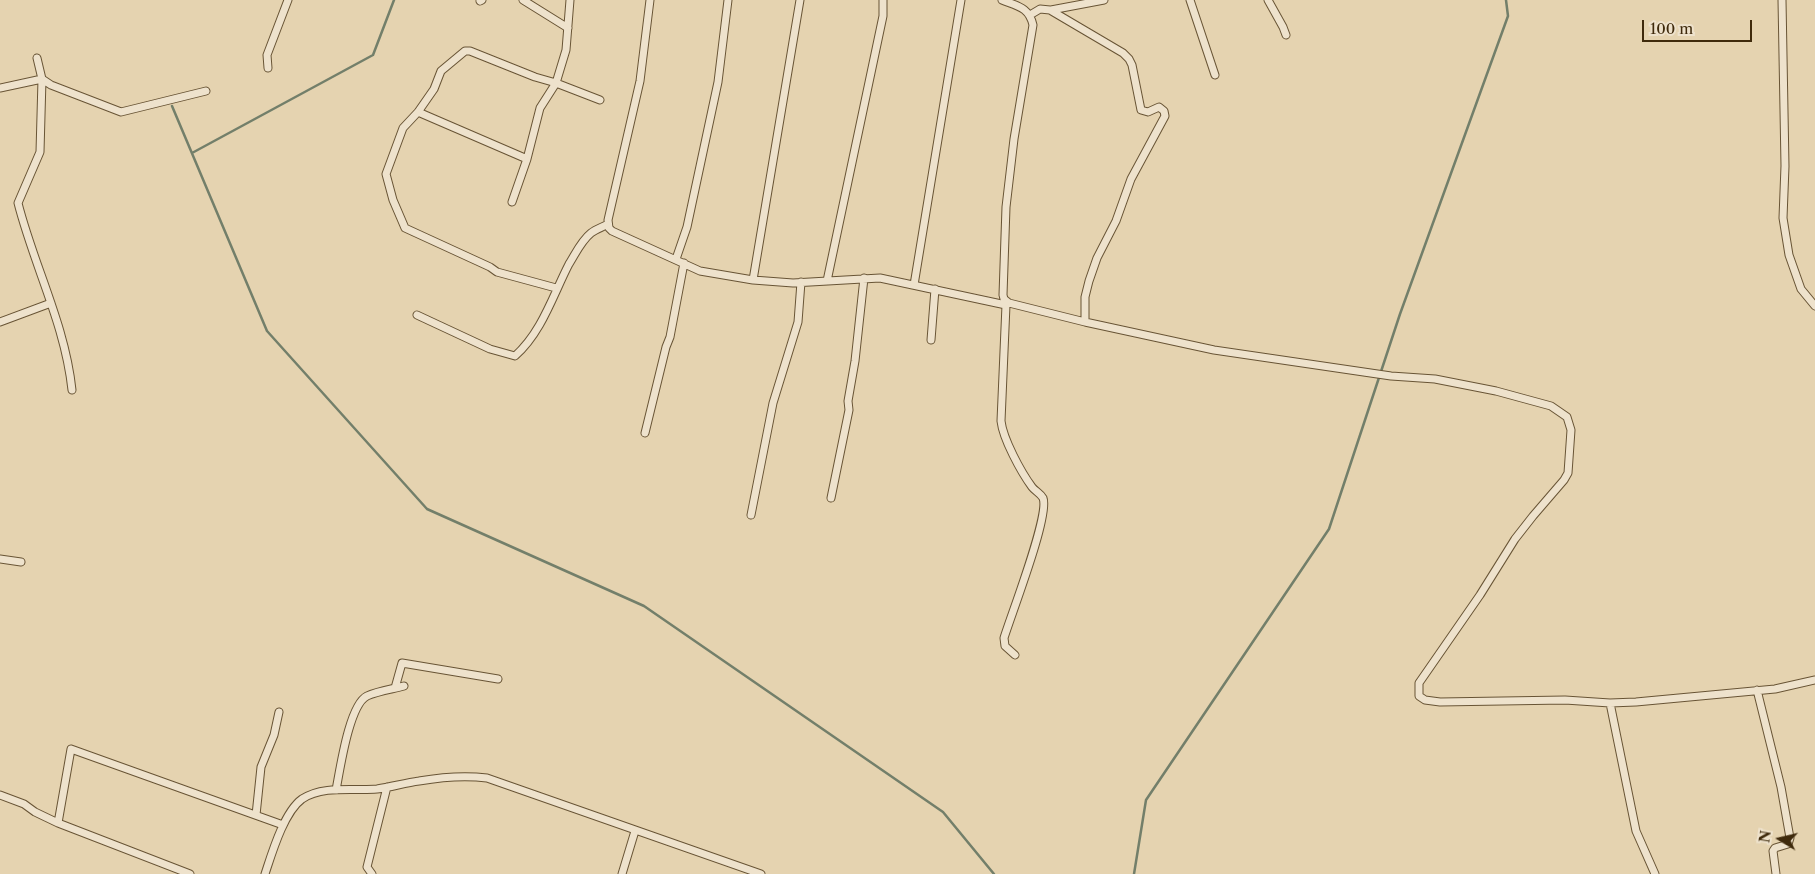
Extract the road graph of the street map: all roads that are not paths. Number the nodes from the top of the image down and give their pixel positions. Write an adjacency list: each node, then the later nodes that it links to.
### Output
1 (288, 0): 20 (street)
2 (523, 0): 17 (street)
3 (570, 0): 17 (street)
4 (650, 0): 30 (street)
5 (728, 0): 31 (street)
6 (800, 0): 34 (street)
7 (883, 0): 35 (street)
8 (961, 0): 37 (street)
9 (1002, 0): 16 (street)
10 (1024, 0): 16 (street)
11 (1104, 0): 15 (street)
12 (1190, 0): 21 (street)
13 (1268, 0): 18 (street)
14 (1782, 0): 42 (street)
15 (1050, 10): 16 (street); 45 (street)
16 (1027, 12): 41 (street)
17 (568, 28): 23 (street)
18 (1286, 34)
19 (37, 58): 22 (street)
20 (268, 68)
21 (1215, 75)
22 (42, 79): 24 (street); 25 (street); 40 (street)
23 (556, 83): 26 (street); 27 (street); 28 (street)
24 (0, 88)
25 (206, 91)
26 (600, 100)
27 (418, 112): 28 (street); 38 (street)
28 (528, 159): 29 (street)
29 (512, 202)
30 (608, 224): 31 (street); 38 (street)
31 (676, 259): 32 (street)
32 (684, 263): 34 (street); 48 (street)
33 (864, 278): 35 (street); 37 (street); 49 (street)
34 (753, 280): 36 (street)
35 (827, 281): 36 (street)
36 (801, 282): 50 (street)
37 (914, 285): 39 (street)
38 (556, 288): 43 (street)
39 (935, 289): 41 (street); 46 (street)
40 (51, 304): 44 (street); 47 (street)
41 (1007, 304): 45 (street); 53 (street)
42 (1815, 306)
43 (417, 316)
44 (0, 322)
45 (1085, 322): 59 (street)
46 (931, 340)
47 (72, 390)
48 (645, 433)
49 (831, 498)
50 (751, 515)
51 (0, 559): 52 (street)
52 (21, 562)
53 (1014, 654)
54 (498, 679): 57 (street)
55 (1815, 680): 58 (street)
56 (404, 686): 57 (street)
57 (395, 688): 62 (street)
58 (1757, 690): 59 (street); 74 (street)
59 (1610, 703): 73 (street)
60 (279, 712): 64 (street)
61 (387, 787): 62 (street); 67 (street); 70 (street)
62 (336, 790): 66 (street)
63 (0, 795): 65 (street)
64 (256, 816): 65 (street); 66 (street)
65 (58, 823): 68 (street)
66 (283, 825): 69 (street)
67 (635, 831): 71 (street); 72 (street)
68 (190, 874)
69 (265, 874)
70 (372, 874)
71 (622, 874)
72 (761, 874)
73 (1655, 874)
74 (1776, 874)

